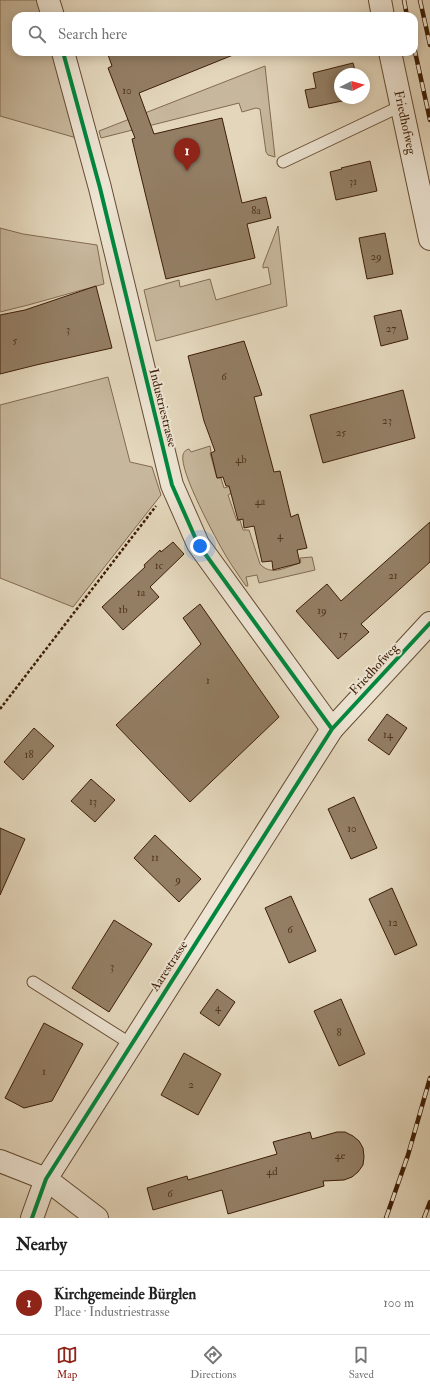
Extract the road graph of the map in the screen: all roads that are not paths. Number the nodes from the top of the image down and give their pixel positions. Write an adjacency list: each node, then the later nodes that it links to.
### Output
1 (48, 0): 3 (street)
2 (380, 0): 4 (street)
3 (52, 12)
4 (382, 12)
5 (64, 56): 11 (street, Industriestrasse)
6 (391, 56): 7 (street, Friedhofweg)
7 (401, 106): 8 (lane); 9 (street, Friedhofweg)
8 (283, 162)
9 (430, 239)
10 (430, 623): 11 (street, Friedhofweg)
11 (332, 729): 13 (street, Aarestrasse)
12 (33, 982): 13 (lane)
13 (131, 1044): 15 (street, Aarestrasse)
14 (0, 1160): 15 (street)
15 (46, 1179): 16 (street, Aarestrasse); 17 (street)
16 (32, 1218)
17 (97, 1218)

